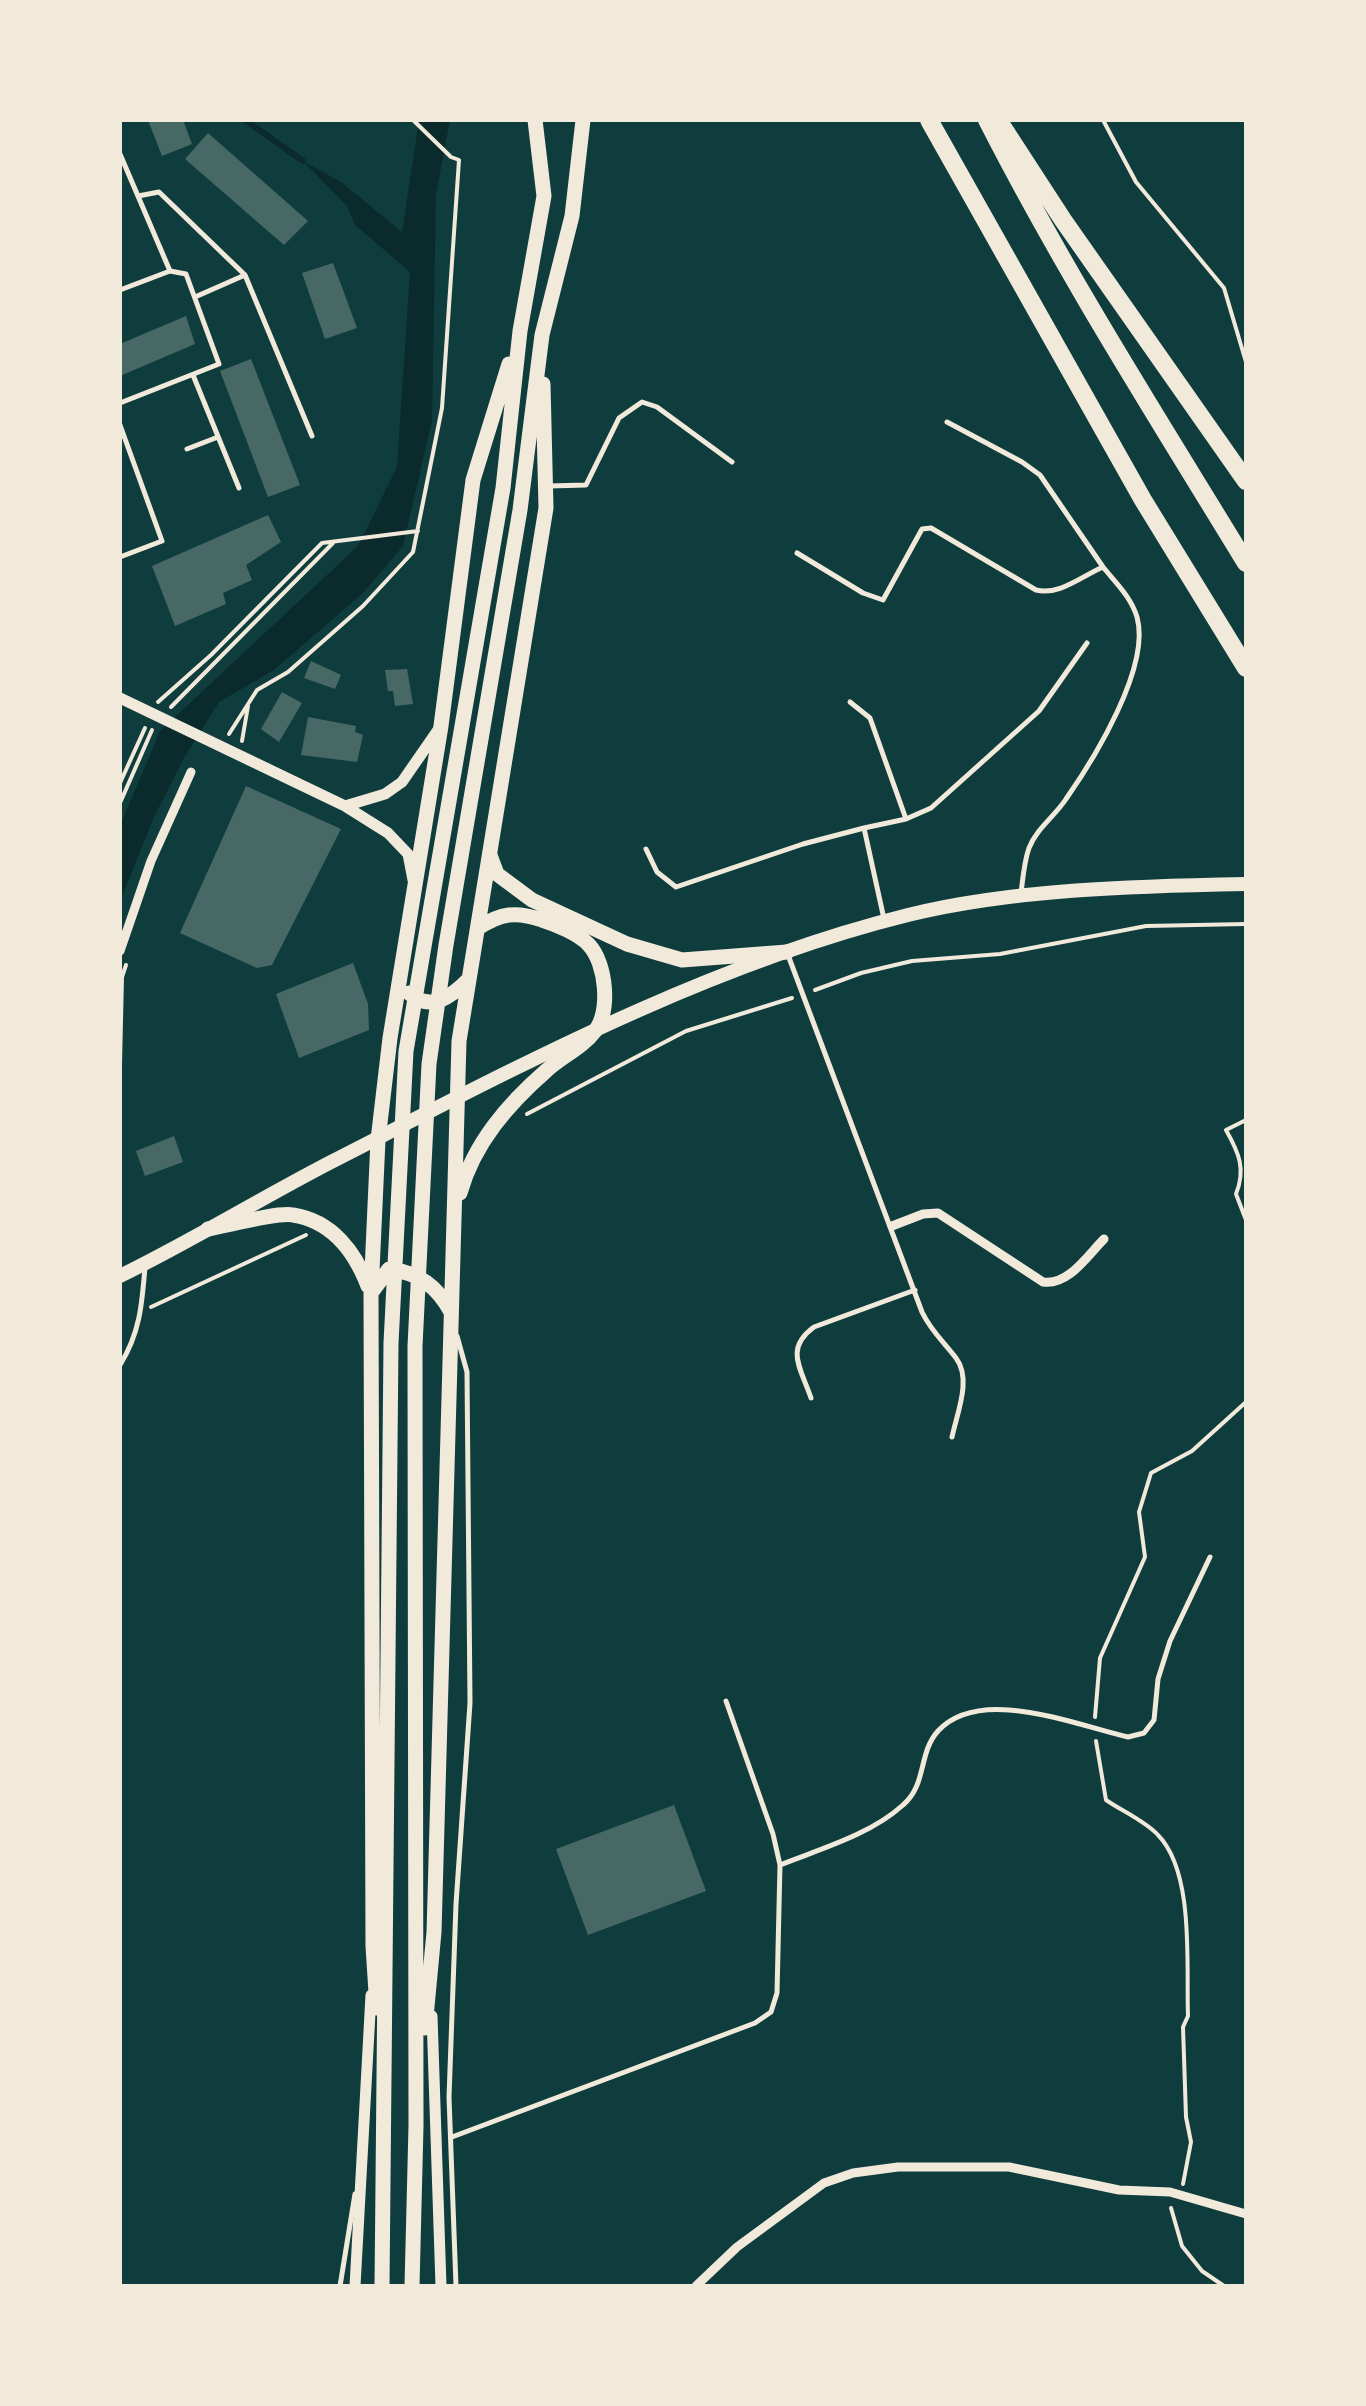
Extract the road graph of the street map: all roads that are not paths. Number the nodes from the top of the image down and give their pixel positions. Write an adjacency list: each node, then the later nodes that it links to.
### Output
1 (535, 120): 12 (highway)
2 (583, 120): 13 (highway)
3 (929, 120): 30 (highway)
4 (988, 120): 27 (highway)
5 (998, 120): 22 (highway)
6 (120, 154): 7 (lane)
7 (138, 196): 8 (lane); 9 (lane)
8 (170, 271): 10 (lane); 11 (lane)
9 (245, 276): 11 (lane); 18 (lane)
10 (120, 290)
11 (195, 298): 14 (lane)
12 (520, 331): 33 (highway); 71 (highway)
13 (542, 336): 23 (highway); 69 (highway)
14 (192, 374): 15 (lane); 19 (lane)
15 (120, 404)
16 (946, 422): 28 (lane)
17 (120, 424): 26 (lane)
18 (312, 436)
19 (218, 437): 20 (lane); 24 (lane)
20 (188, 449)
21 (732, 462): 23 (lane)
22 (1246, 481)
23 (546, 486): 39 (highway)
24 (239, 488)
25 (797, 553): 28 (lane)
26 (120, 557)
27 (1246, 562)
28 (1103, 567): 42 (lane)
29 (1086, 643): 36 (lane)
30 (1246, 668)
31 (120, 698): 35 (street)
32 (850, 702): 36 (lane)
33 (441, 726): 35 (street); 41 (highway)
34 (191, 772): 46 (street)
35 (346, 806): 41 (street)
36 (906, 820): 37 (lane)
37 (864, 828): 38 (lane); 43 (lane)
38 (646, 849)
39 (488, 852): 44 (highway); 45 (highway)
40 (1246, 884): 42 (main road)
41 (414, 891): 47 (highway)
42 (1021, 896): 43 (main road)
43 (884, 922): 45 (main road)
44 (478, 928): 48 (highway); 49 (highway)
45 (787, 952): 49 (main road); 52 (lane)
46 (124, 955)
47 (402, 970): 48 (highway); 51 (highway)
48 (470, 979): 50 (highway)
49 (596, 1030): 50 (main road); 54 (highway)
50 (459, 1099): 51 (main road); 54 (highway)
51 (378, 1140): 53 (main road); 59 (highway)
52 (892, 1226): 55 (street); 58 (lane)
53 (208, 1230): 56 (main road); 59 (highway)
54 (454, 1232): 60 (highway)
55 (1104, 1239)
56 (145, 1264): 57 (main road); 61 (lane)
57 (120, 1276)
58 (915, 1290): 62 (lane); 63 (lane)
59 (371, 1294): 60 (highway); 68 (highway)
60 (452, 1313): 67 (highway); 70 (lane)
61 (120, 1364)
62 (810, 1398)
63 (952, 1437)
64 (1210, 1558): 66 (lane)
65 (726, 1701): 66 (lane)
66 (780, 1865): 70 (lane)
67 (434, 1932): 69 (highway); 78 (street)
68 (373, 1946): 71 (highway); 72 (street)
69 (416, 2126): 77 (highway)
70 (452, 2137): 79 (lane)
71 (385, 2146): 76 (highway)
72 (362, 2152): 74 (lane); 75 (street)
73 (1246, 2214): 80 (street)
74 (340, 2286)
75 (355, 2286)
76 (382, 2286)
77 (412, 2286)
78 (442, 2286)
79 (456, 2286)
80 (696, 2286)

